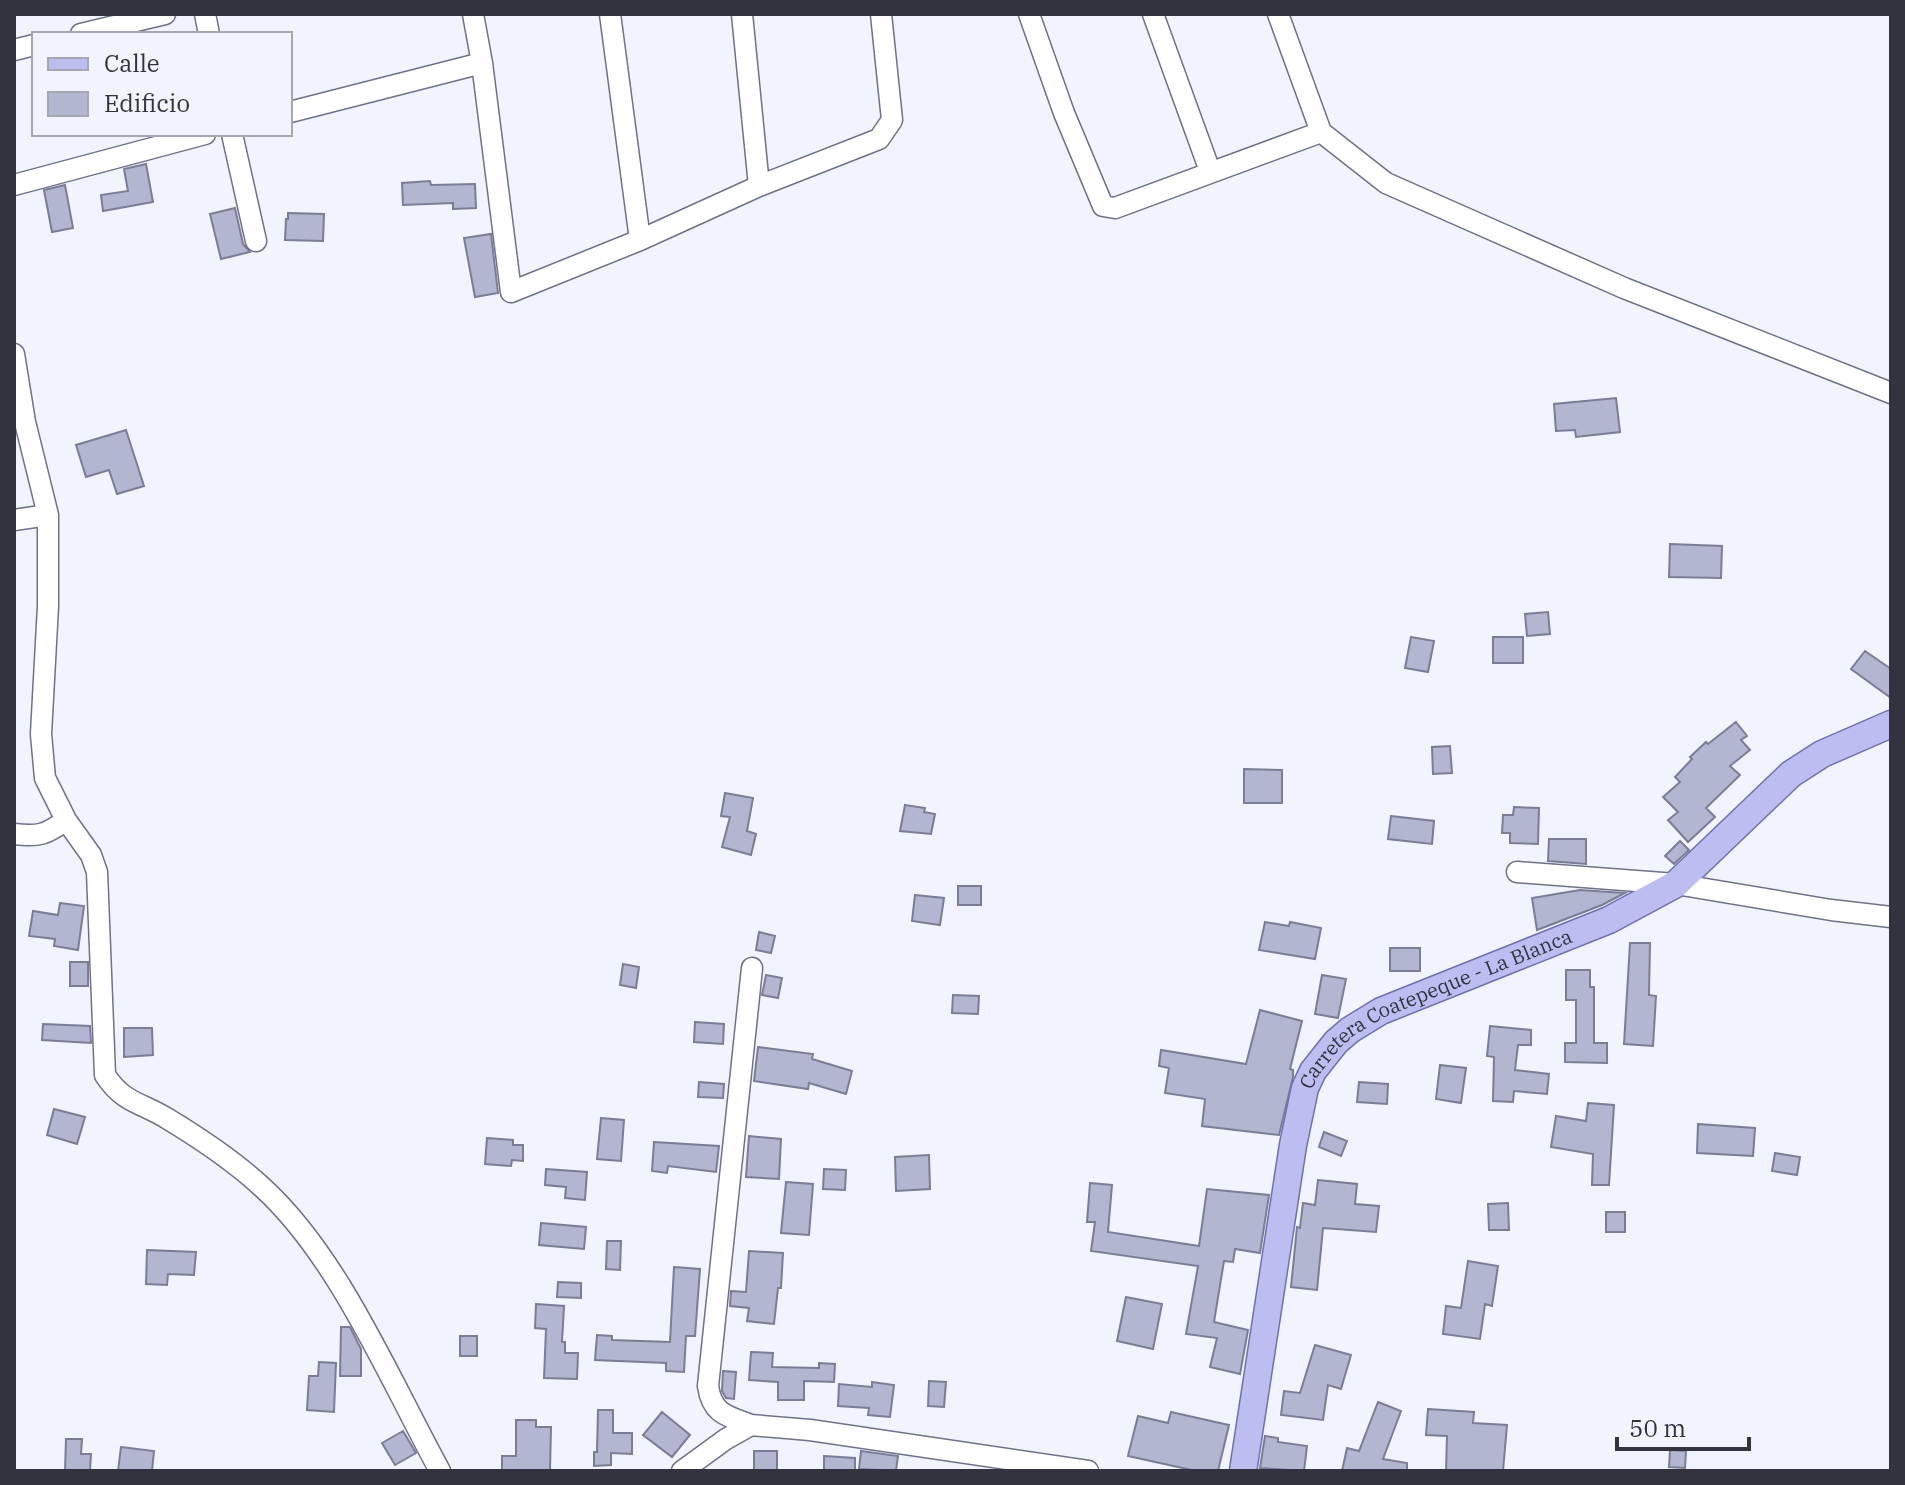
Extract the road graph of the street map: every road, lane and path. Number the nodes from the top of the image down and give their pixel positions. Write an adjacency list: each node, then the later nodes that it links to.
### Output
1 (165, 14): 9 (street)
2 (473, 14): 10 (street)
3 (610, 14): 18 (street)
4 (742, 14): 17 (street)
5 (881, 14): 17 (street)
6 (1153, 14): 15 (street)
7 (1278, 14): 12 (street)
8 (1036, 16): 15 (street)
9 (89, 32)
10 (482, 63): 11 (street); 18 (street)
11 (292, 111)
12 (1321, 132): 15 (street); 21 (street)
13 (198, 136): 16 (street)
14 (232, 136): 19 (street)
15 (1210, 171)
16 (14, 185)
17 (759, 186): 18 (street)
18 (640, 240)
19 (256, 241)
20 (14, 354): 22 (street)
21 (1891, 393)
22 (48, 515): 23 (street); 25 (street)
23 (14, 520)
24 (1891, 724): 28 (main road, Carretera Coatepeque - La Blanca)
25 (66, 820): 26 (street); 33 (street)
26 (14, 834)
27 (1517, 872): 28 (street)
28 (1676, 884): 29 (street); 36 (main road, Carretera Coatepeque - La Blanca)
29 (1891, 917)
30 (752, 968): 31 (street)
31 (751, 1425): 32 (street); 35 (street)
32 (711, 1461): 34 (street)
33 (440, 1471)
34 (682, 1471)
35 (1088, 1471)
36 (1243, 1471)

